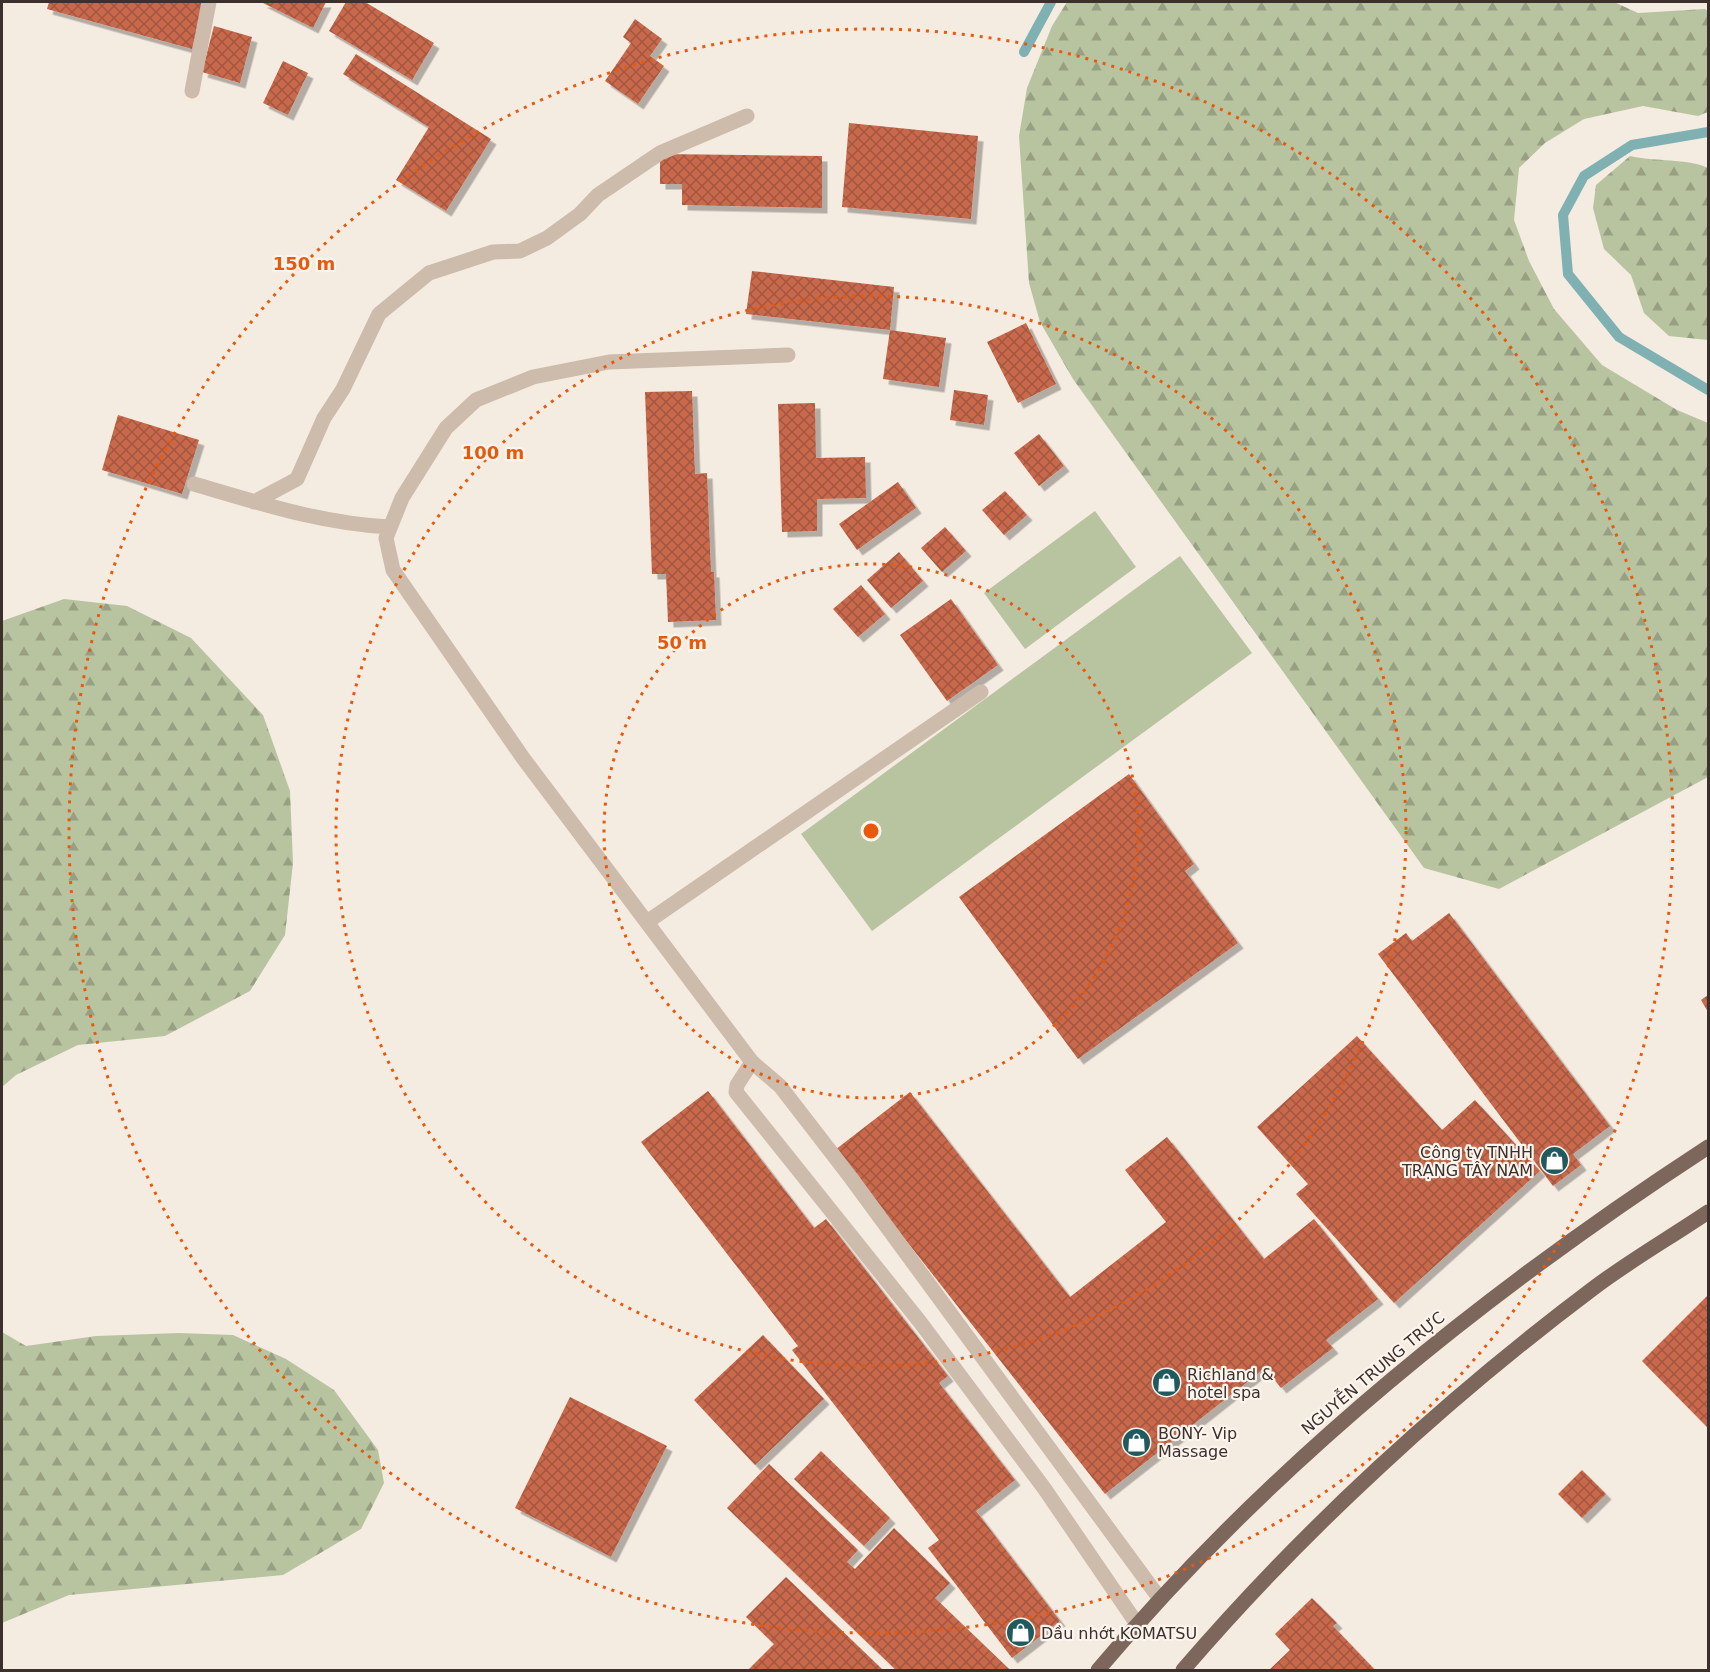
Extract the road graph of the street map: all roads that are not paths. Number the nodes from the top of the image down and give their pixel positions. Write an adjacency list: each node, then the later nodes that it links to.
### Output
1 (209, 2): 2 (street)
2 (192, 91)
3 (747, 116): 6 (street)
4 (788, 355): 7 (street)
5 (194, 484): 6 (street)
6 (254, 502): 7 (street)
7 (390, 527): 9 (street)
8 (981, 692): 9 (street)
9 (647, 922): 10 (street)
10 (752, 1062): 13 (street); 14 (street)
11 (1708, 1147): 13 (main road, NGUYỄN TRUNG TRỰC)
12 (1708, 1212): 16 (main road)
13 (1160, 1599): 14 (main road, NGUYỄN TRUNG TRỰC)
14 (1137, 1624): 15 (main road, NGUYỄN TRUNG TRỰC)
15 (1098, 1671)
16 (1184, 1671)

